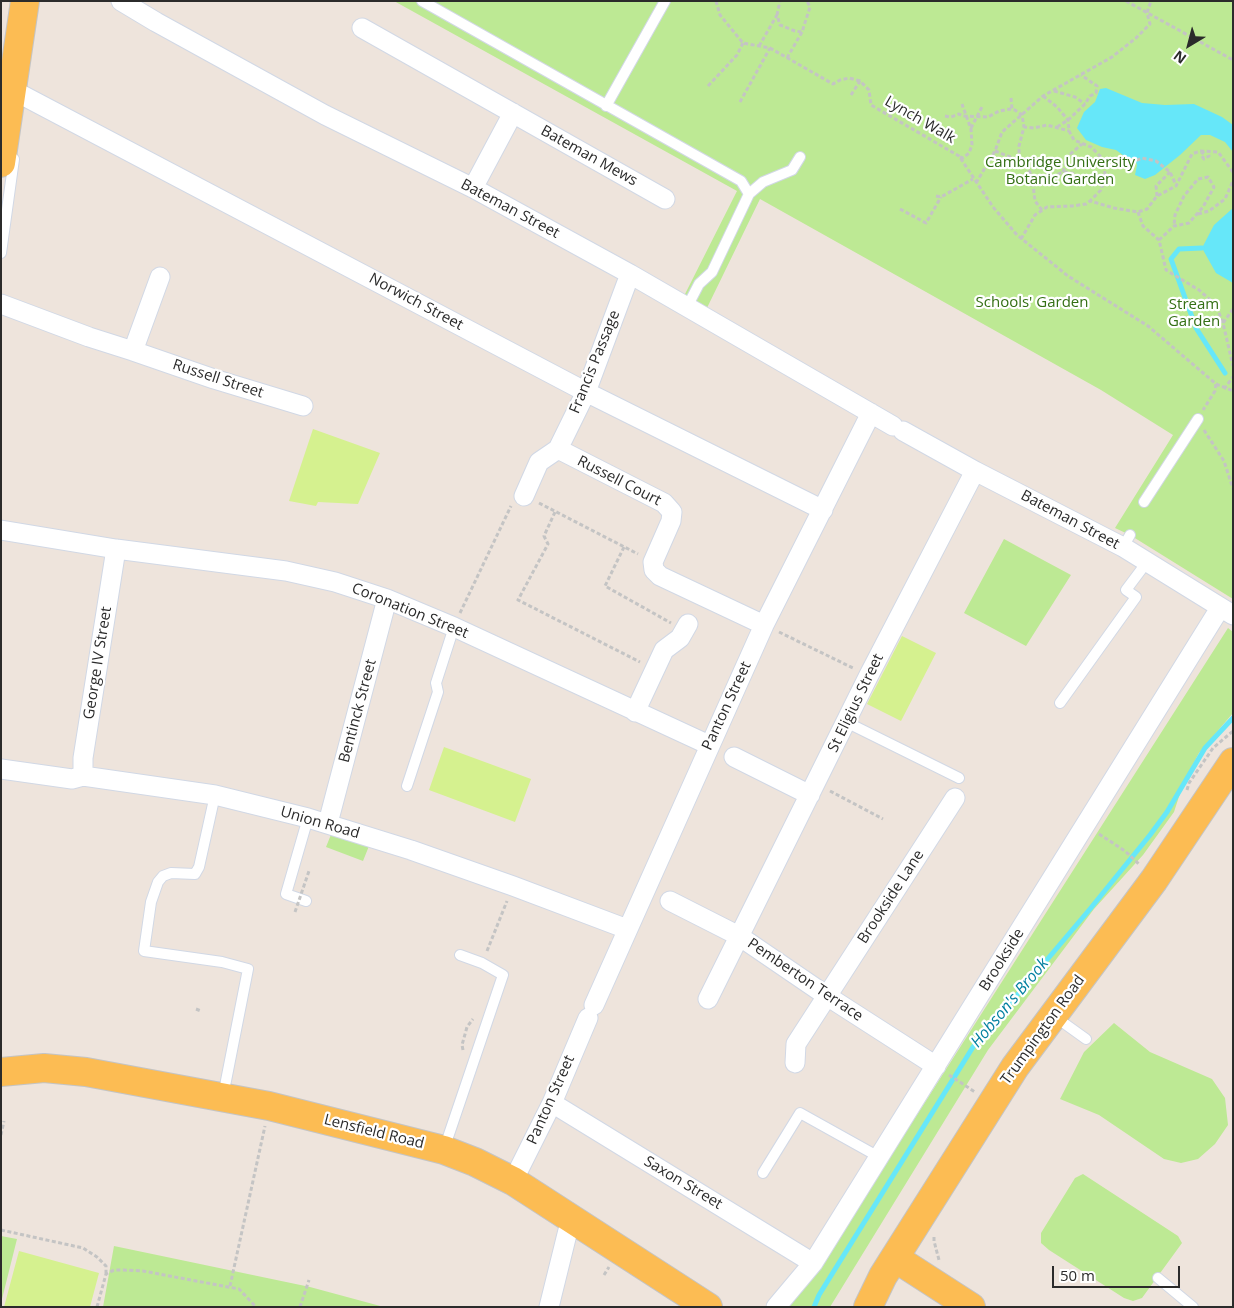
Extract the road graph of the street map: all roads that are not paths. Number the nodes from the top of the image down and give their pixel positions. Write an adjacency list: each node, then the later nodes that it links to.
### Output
1 (121, 1): 11 (street, Bateman Street)
2 (665, 1): 7 (lane)
3 (25, 2): 6 (main road)
4 (429, 3): 7 (lane)
5 (362, 28): 8 (street, Bateman Mews)
6 (14, 95): 9 (main road); 20 (street, Norwich Street)
7 (606, 106): 12 (lane)
8 (513, 113): 11 (street); 13 (street, Bateman Mews)
9 (8, 157): 14 (lane)
10 (800, 157): 12 (lane)
11 (473, 188): 15 (street, Bateman Street)
12 (749, 194): 18 (lane)
13 (665, 199)
14 (1, 253)
15 (630, 274): 18 (street, Bateman Street); 20 (street, Francis Passage)
16 (160, 277): 19 (street)
17 (1, 304): 19 (street, Russell Street)
18 (687, 307): 22 (street, Bateman Street)
19 (133, 351): 21 (street, Russell Street)
20 (586, 392): 24 (street, Francis Passage); 28 (street, Norwich Street)
21 (302, 406)
22 (871, 414): 25 (street, Bateman Street); 28 (street, Panton Street)
23 (1198, 419): 27 (lane)
24 (558, 449): 26 (street); 34 (street, Russell Court)
25 (975, 471): 31 (street, Bateman Street); 39 (street, St Eligius Street)
26 (524, 496)
27 (1144, 502)
28 (823, 510): 34 (street, Panton Street)
29 (1, 530): 30 (street, Coronation Street)
30 (116, 549): 32 (street, Coronation Street); 44 (street, George IV Street)
31 (1147, 562): 33 (street, Bateman Street); 37 (lane)
32 (387, 599): 35 (street, Coronation Street); 51 (street, Bentinck Street)
33 (1227, 612): 62 (street, Brookside)
34 (764, 625): 40 (street, Panton Street)
35 (454, 627): 38 (street, Coronation Street); 46 (lane)
36 (686, 627): 38 (street)
37 (1060, 703)
38 (635, 712): 40 (street, Coronation Street)
39 (846, 722): 45 (lane); 47 (street, St Eligius Street)
40 (709, 745): 54 (street, Panton Street)
41 (734, 757): 47 (street)
42 (1233, 762): 59 (main road, Trumpington Road)
43 (1, 769): 44 (street, Union Road)
44 (83, 776): 48 (street, Union Road)
45 (959, 778)
46 (408, 786)
47 (813, 790): 55 (street, St Eligius Street)
48 (215, 795): 50 (street, Union Road); 64 (lane)
49 (955, 798): 57 (street, Brookside Lane)
50 (308, 818): 51 (street, Union Road); 53 (lane)
51 (328, 823): 54 (street, Union Road)
52 (670, 900): 55 (street, Pemberton Terrace)
53 (306, 901)
54 (627, 929): 65 (street, Panton Street)
55 (739, 936): 57 (street, Pemberton Terrace); 58 (street, St Eligius Street)
56 (460, 955): 66 (lane)
57 (827, 996): 61 (street, Brookside Lane); 62 (street, Pemberton Terrace)
58 (708, 999)
59 (1053, 1015): 60 (lane); 71 (main road, Trumpington Road)
60 (1086, 1039)
61 (795, 1063)
62 (942, 1070): 67 (street, Brookside)
63 (1, 1072): 64 (main road, Lensfield Road)
64 (223, 1097): 66 (main road, Lensfield Road)
65 (552, 1103): 69 (street, Panton Street); 72 (street, Saxon Street)
66 (444, 1150): 69 (main road, Lensfield Road)
67 (879, 1157): 68 (lane); 72 (street, Brookside)
68 (763, 1173)
69 (513, 1181): 70 (main road, Lensfield Road)
70 (571, 1218): 74 (street); 75 (main road, Lensfield Road)
71 (895, 1258): 77 (main road, Trumpington Road); 78 (main road)
72 (813, 1263): 76 (street, Brookside)
73 (1158, 1278): 79 (lane)
74 (549, 1307)
75 (708, 1307)
76 (776, 1307)
77 (868, 1307)
78 (971, 1307)
79 (1192, 1307)

